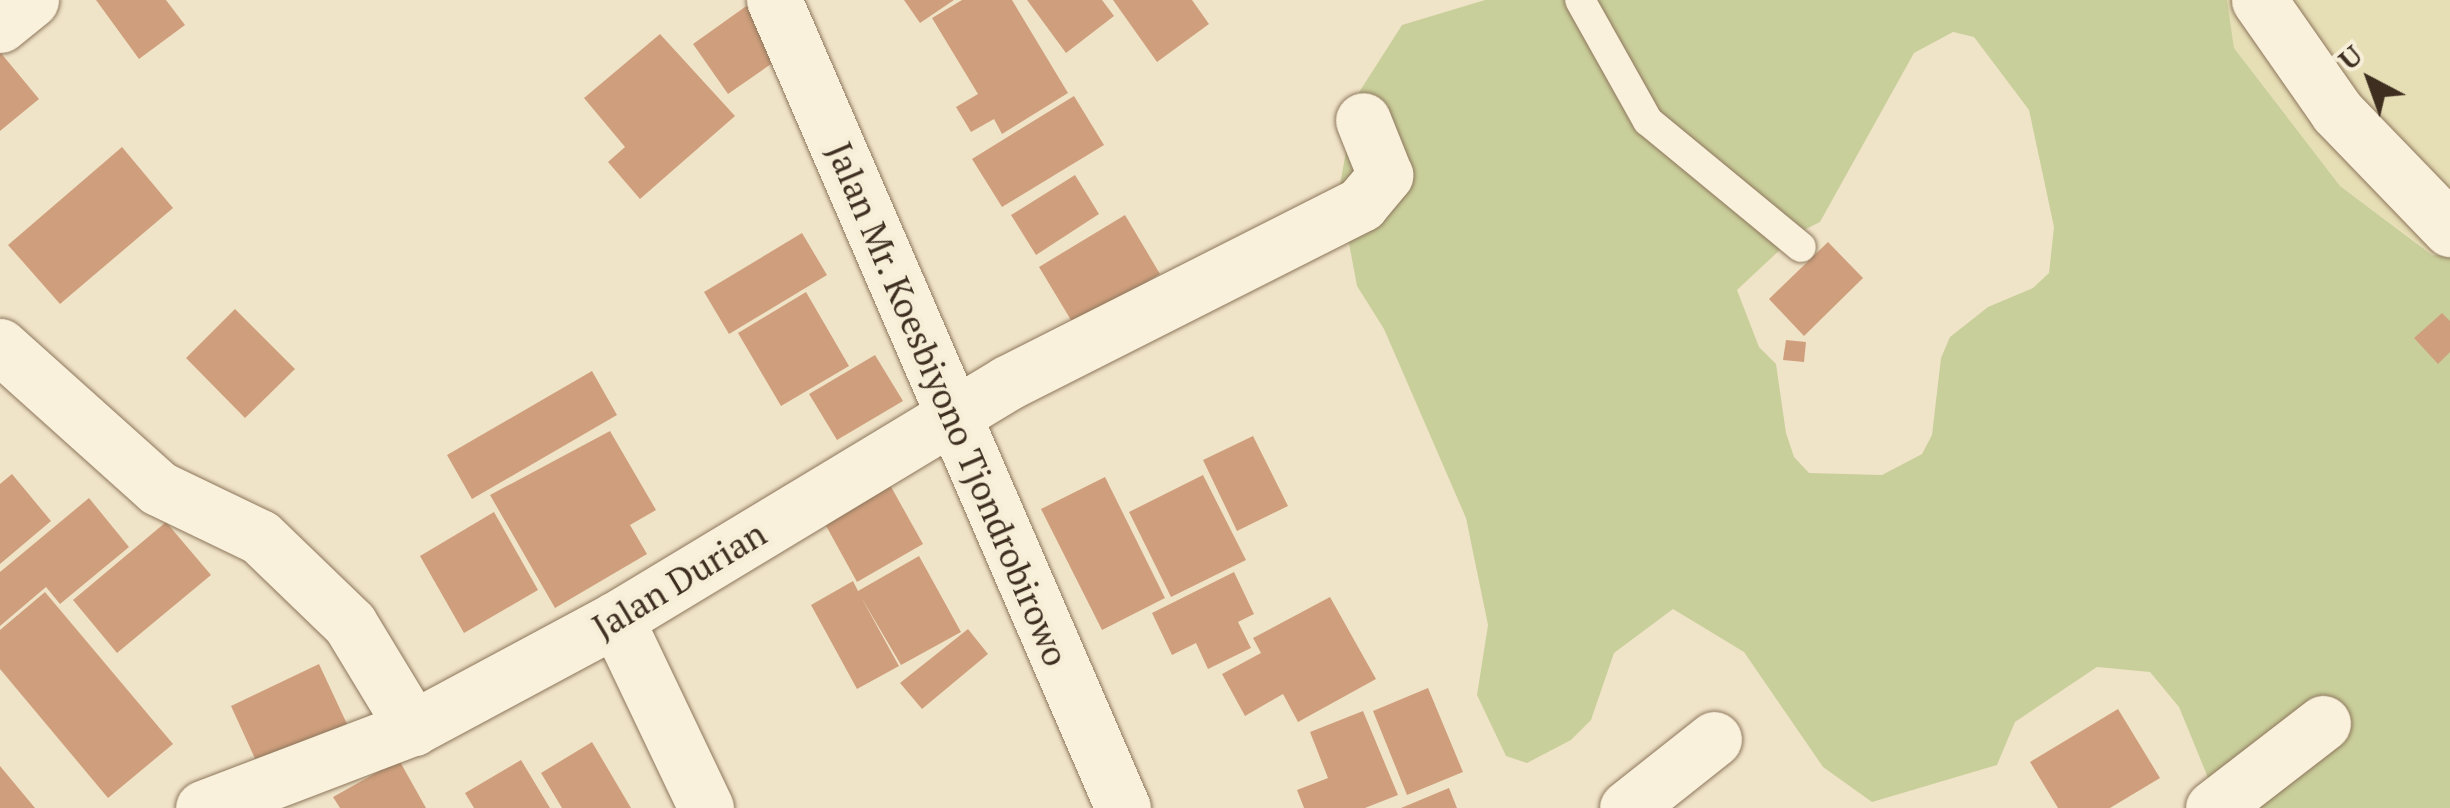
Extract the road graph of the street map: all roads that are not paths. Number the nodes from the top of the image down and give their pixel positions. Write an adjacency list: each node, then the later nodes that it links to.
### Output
1 (31, 0): 5 (street)
2 (774, 0): 10 (street, Jalan Mr. Koesbiyono Tjondrobirowo)
3 (1580, 0): 8 (lane)
4 (2259, 0): 7 (street)
5 (0, 26)
6 (1363, 120): 10 (street, Jalan Durian)
7 (2450, 229)
8 (1801, 247)
9 (0, 346): 13 (street)
10 (952, 417): 11 (street, Jalan Durian); 17 (street, Jalan Mr. Koesbiyono Tjondrobirowo)
11 (616, 620): 13 (street, Jalan Durian); 16 (street)
12 (2323, 723): 19 (street)
13 (413, 728): 15 (street, Jalan Durian)
14 (1714, 740): 18 (street)
15 (204, 808)
16 (706, 808)
17 (1122, 808)
18 (1627, 808)
19 (2213, 808)

